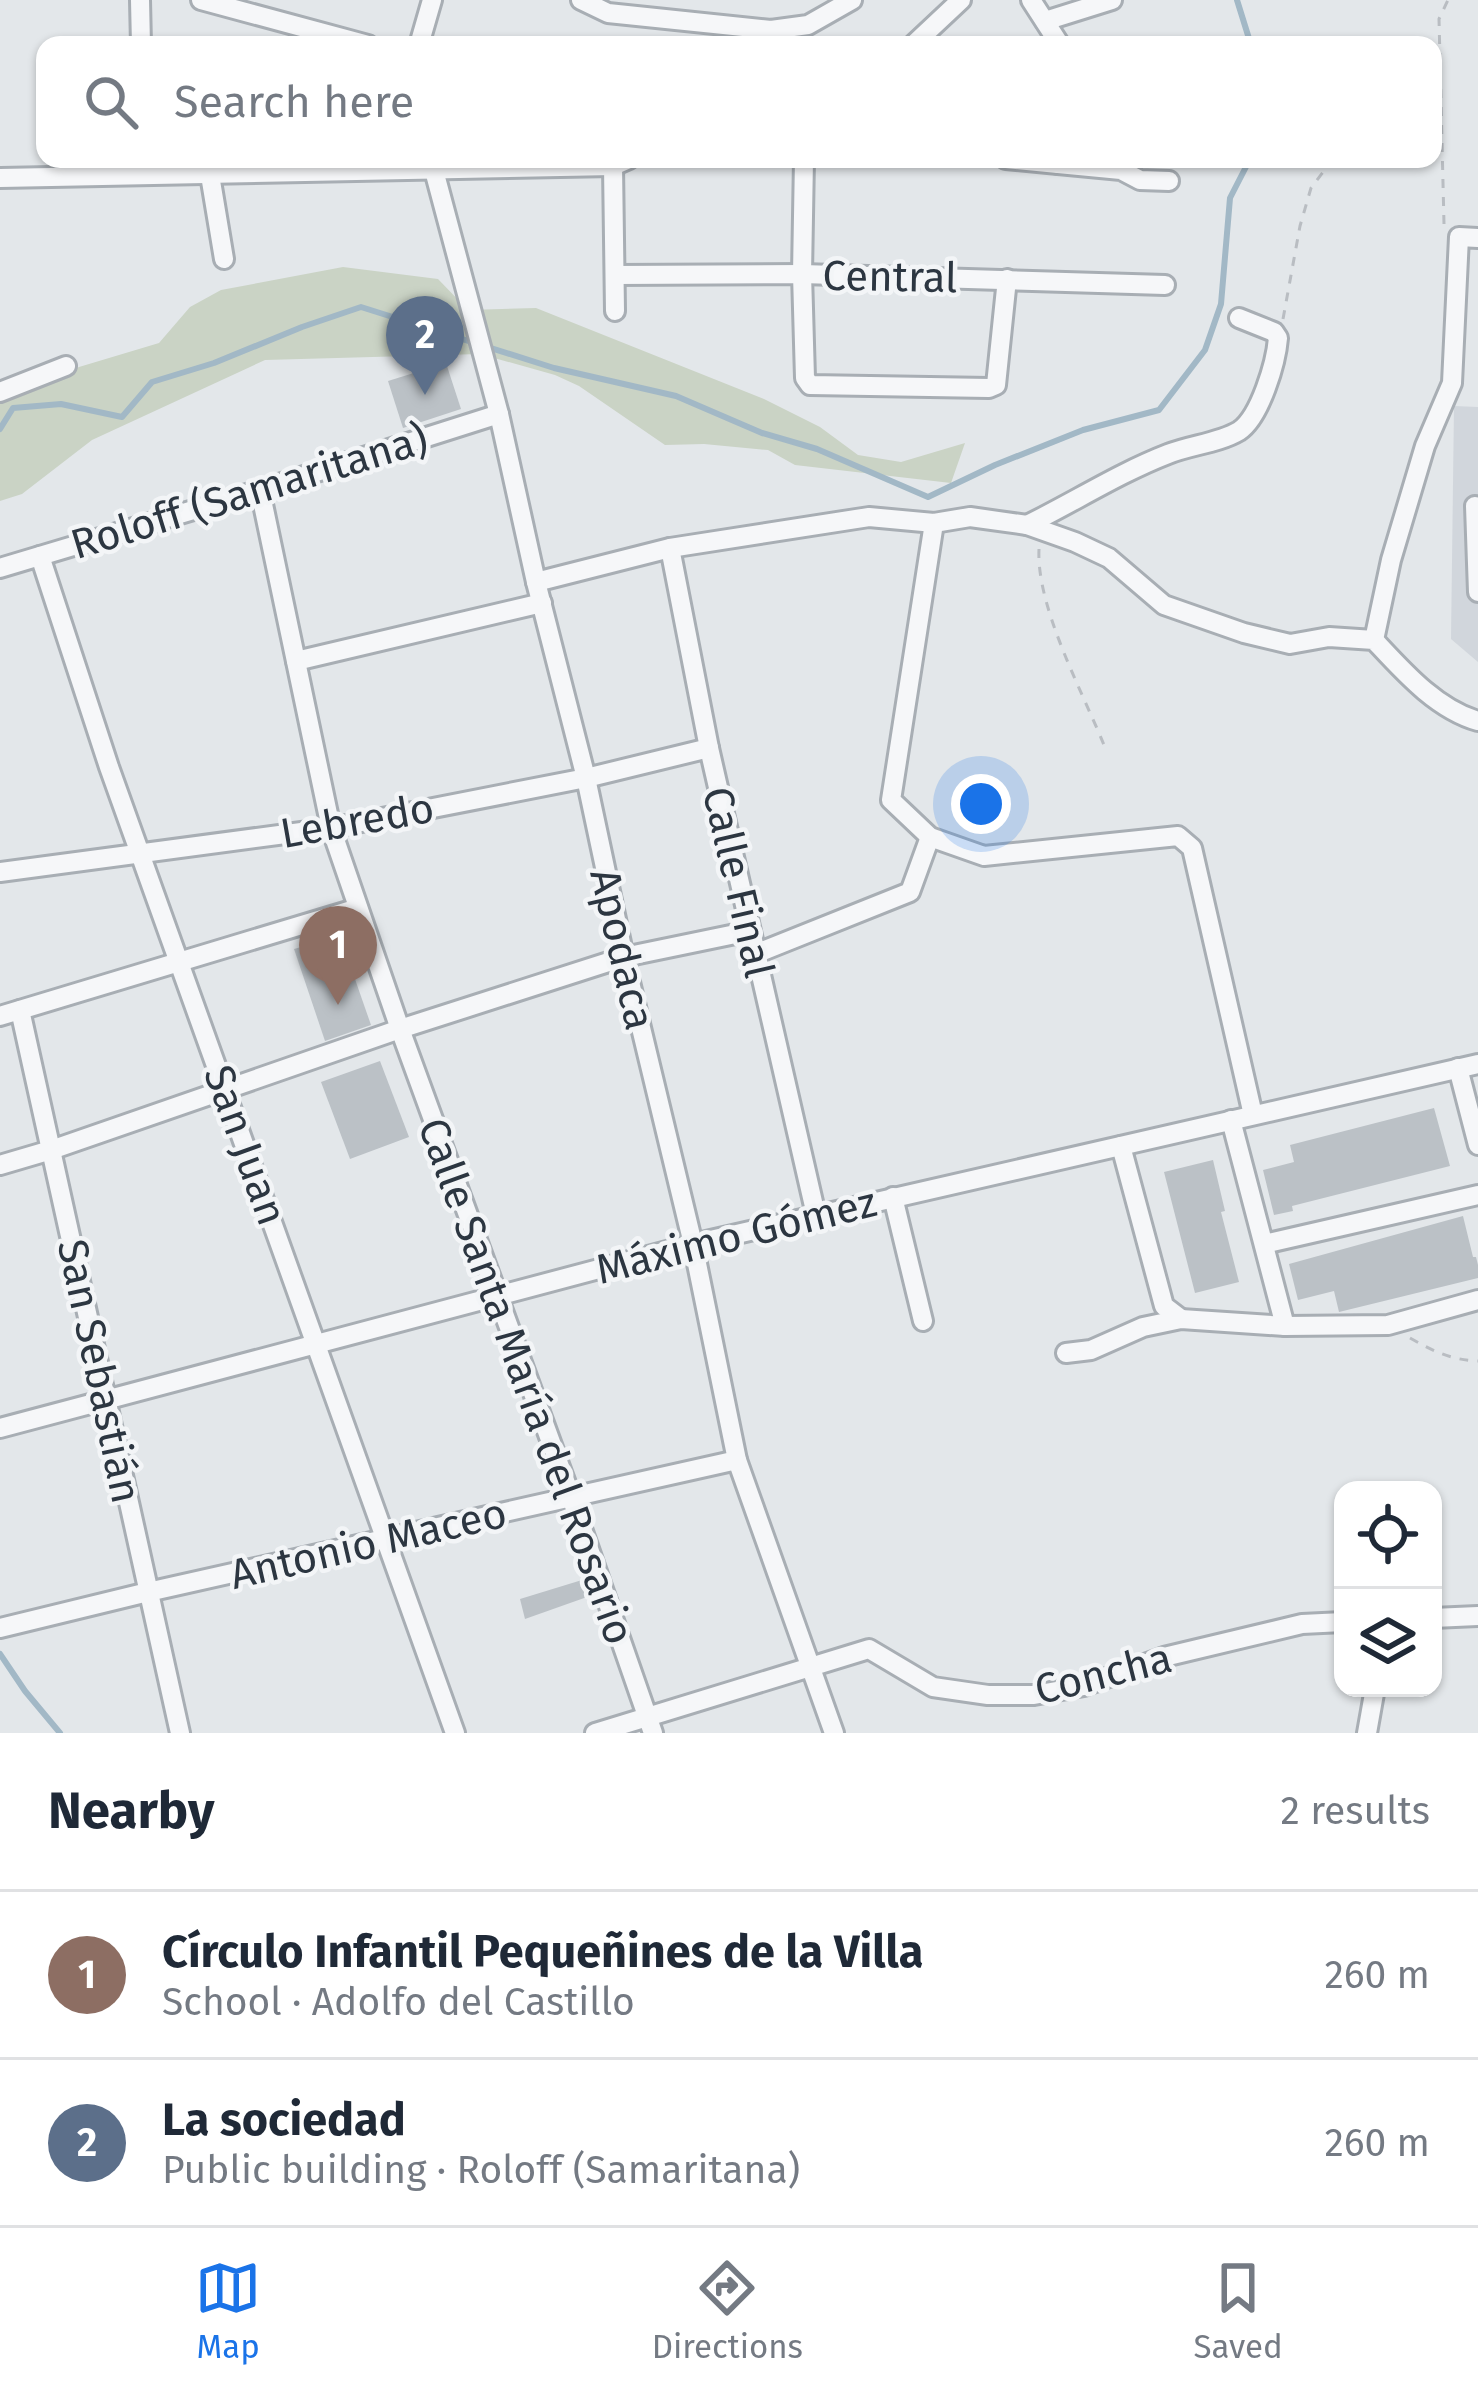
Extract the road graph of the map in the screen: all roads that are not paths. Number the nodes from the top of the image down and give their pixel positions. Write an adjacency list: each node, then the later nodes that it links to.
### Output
1 (140, 0): 15 (street)
2 (201, 0): 10 (street)
3 (432, 0): 17 (street)
4 (581, 0): 11 (street)
5 (810, 0): 13 (street)
6 (852, 0): 13 (street)
7 (961, 0): 14 (street)
8 (1031, 0): 12 (street)
9 (1112, 0): 12 (street)
10 (258, 8): 16 (street)
11 (648, 9): 13 (street)
12 (1045, 21): 20 (street)
13 (808, 25)
14 (933, 28): 18 (street); 19 (street)
15 (141, 36)
16 (341, 36)
17 (422, 36)
18 (924, 36)
19 (941, 36)
20 (1054, 36)
21 (143, 168): 27 (street); 28 (street)
22 (351, 168): 27 (street)
23 (433, 168): 40 (street, Apodaca)
24 (621, 168): 33 (street)
25 (804, 168): 32 (street)
26 (1124, 168): 29 (street)
27 (210, 175): 31 (street)
28 (0, 178)
29 (1169, 181)
30 (1469, 237): 51 (street)
31 (224, 259)
32 (802, 274): 33 (street, Central); 34 (street, Central); 34 (street)
33 (615, 275): 36 (street)
34 (1006, 279): 35 (street, Central)
35 (1165, 285)
36 (615, 311)
37 (1239, 318): 44 (street)
38 (66, 366): 39 (street)
39 (0, 392)
40 (499, 414): 41 (street, Roloff (Samaritana)); 48 (street, Apodaca)
41 (260, 490): 46 (street, Roloff (Samaritana)); 52 (street, Calle Santa María del Rosario)
42 (1475, 506): 49 (street)
43 (934, 523): 44 (street); 45 (street); 57 (street)
44 (1033, 527): 51 (street)
45 (670, 548): 48 (street); 54 (street, Calle Final)
46 (40, 556): 47 (street, Roloff (Samaritana)); 58 (street, San Juan)
47 (0, 568)
48 (536, 582): 50 (street, Apodaca)
49 (1478, 592)
50 (542, 603): 52 (street); 55 (street, Apodaca)
51 (1374, 640): 53 (street)
52 (296, 661): 56 (street, Calle Santa María del Rosario)
53 (1478, 721)
54 (709, 748): 55 (street, Lebredo); 61 (street, Calle Final)
55 (586, 778): 56 (street, Lebredo); 63 (street, Apodaca)
56 (331, 828): 58 (street, Lebredo); 60 (street, Calle Santa María del Rosario)
57 (930, 837): 62 (street); 70 (street)
58 (141, 851): 59 (street, Lebredo); 64 (street, San Juan)
59 (0, 872)
60 (358, 908): 64 (street); 67 (street, Calle Santa María del Rosario)
61 (750, 931): 62 (street, Calle Final); 63 (street)
62 (755, 954): 78 (street, Calle Final)
63 (624, 957): 67 (street); 79 (street, Apodaca)
64 (180, 962): 65 (street); 69 (street, San Juan)
65 (20, 1010): 66 (street); 74 (street, San Sebastián)
66 (0, 1016)
67 (400, 1029): 69 (street); 81 (street, Calle Santa María del Rosario)
68 (1468, 1066): 70 (street, Máximo Gómez); 72 (street)
69 (226, 1090): 74 (street); 86 (street, San Juan)
70 (1253, 1115): 71 (street, Máximo Gómez)
71 (1231, 1120): 73 (street, Máximo Gómez); 80 (street)
72 (1478, 1144)
73 (1120, 1146): 77 (street, Máximo Gómez); 83 (street)
74 (51, 1150): 75 (street); 88 (street, San Sebastián)
75 (0, 1165)
76 (1478, 1195): 80 (street)
77 (893, 1197): 78 (street, Máximo Gómez); 84 (street)
78 (816, 1215): 79 (street, Máximo Gómez)
79 (693, 1244): 81 (street, Máximo Gómez); 90 (street, Apodaca)
80 (1264, 1244): 85 (street)
81 (496, 1295): 86 (street, Máximo Gómez); 91 (street, Calle Santa María del Rosario)
82 (1478, 1300): 85 (street)
83 (1181, 1319): 85 (street); 87 (street)
84 (922, 1321)
85 (1285, 1326)
86 (316, 1342): 88 (street, Máximo Gómez); 92 (street, San Juan)
87 (1066, 1353)
88 (107, 1399): 89 (street, Máximo Gómez); 93 (street, San Sebastián)
89 (0, 1428)
90 (737, 1460): 91 (street, Antonio Maceo); 98 (street, Apodaca)
91 (571, 1497): 92 (street, Antonio Maceo); 100 (street, Calle Santa María del Rosario)
92 (386, 1540): 93 (street, Antonio Maceo); 102 (street, San Juan)
93 (148, 1592): 97 (street, Antonio Maceo); 101 (street, San Sebastián)
94 (1478, 1616): 95 (street)
95 (1442, 1618)
96 (1334, 1622): 98 (street, Concha)
97 (2, 1627)
98 (811, 1667): 100 (street, Concha); 104 (street, Apodaca)
99 (1373, 1697): 105 (street)
100 (650, 1725): 103 (street, Concha)
101 (180, 1733)
102 (455, 1733)
103 (595, 1733)
104 (834, 1733)
105 (1366, 1733)

